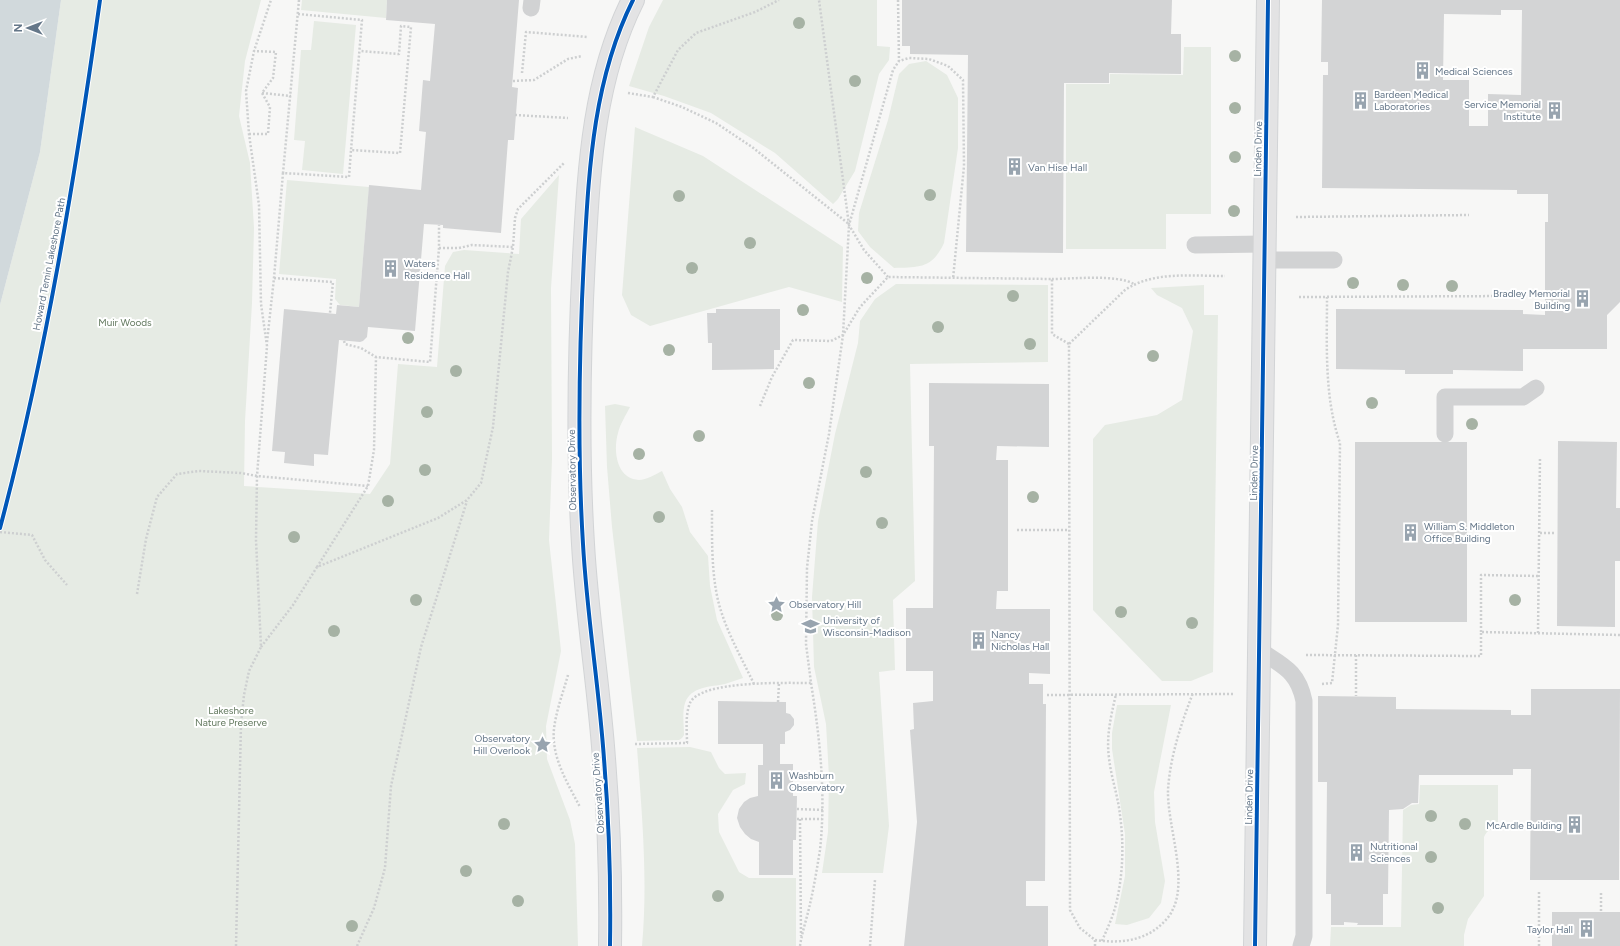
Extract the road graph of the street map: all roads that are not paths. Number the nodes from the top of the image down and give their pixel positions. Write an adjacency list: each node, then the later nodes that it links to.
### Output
1 (633, 0): 9 (street, Observatory Drive)
2 (1268, 0): 4 (street, Linden Drive)
3 (1195, 245): 4 (lane)
4 (1264, 252): 5 (lane); 8 (street, Linden Drive)
5 (1334, 260)
6 (1536, 388): 7 (lane)
7 (1445, 434)
8 (1259, 650): 10 (street, Linden Drive); 11 (lane)
9 (610, 946)
10 (1255, 946)
11 (1301, 946)

